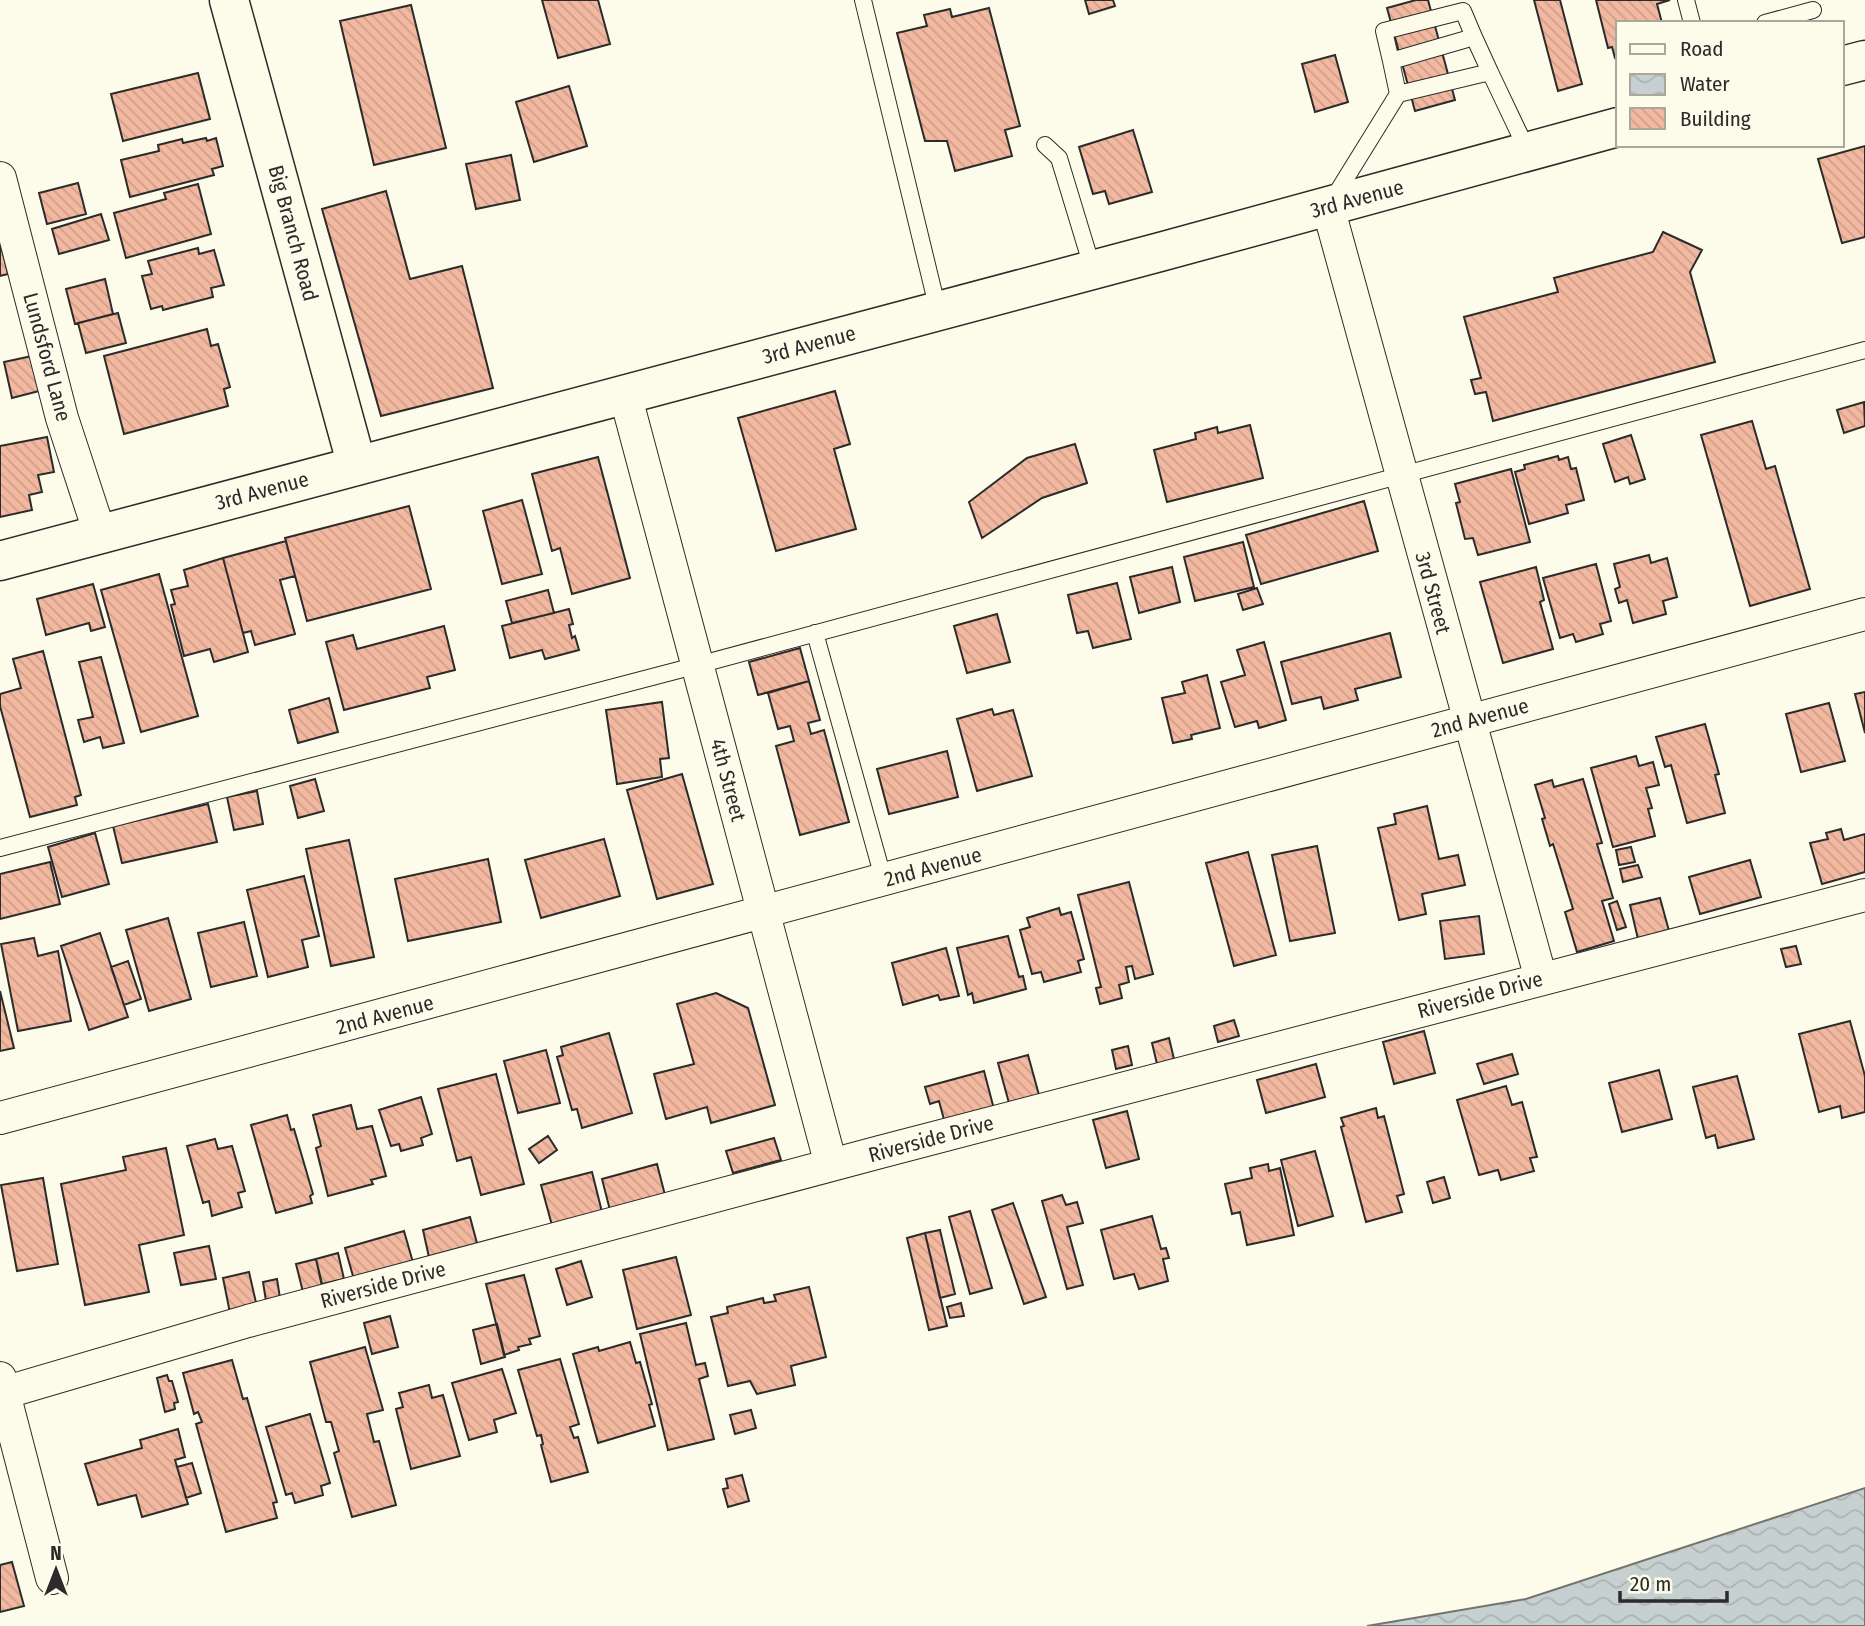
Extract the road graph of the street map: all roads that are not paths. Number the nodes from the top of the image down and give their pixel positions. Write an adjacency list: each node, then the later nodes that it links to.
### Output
1 (229, 0): 22 (street, Big Branch Road)
2 (863, 0): 19 (lane)
3 (1686, 0): 5 (lane)
4 (1813, 11): 6 (lane)
5 (1691, 21)
6 (1773, 21)
7 (1474, 37): 9 (lane); 9 (lane); 11 (lane)
8 (1865, 60): 10 (street)
9 (1391, 61): 12 (lane)
10 (1844, 65)
11 (1490, 72): 12 (lane); 15 (lane)
12 (1398, 94): 17 (lane)
13 (1616, 128): 15 (street, 3rd Avenue)
14 (1045, 145): 18 (lane)
15 (1528, 152): 17 (street, 3rd Avenue)
16 (0, 178): 24 (street, Lundsford Lane)
17 (1328, 207): 18 (street, 3rd Avenue); 23 (street, 3rd Street)
18 (1093, 270): 19 (street, 3rd Avenue)
19 (939, 311): 21 (street, 3rd Avenue)
20 (1865, 350): 23 (lane)
21 (625, 394): 22 (street, 3rd Avenue); 28 (street, 4th Street)
22 (358, 466): 24 (street, 3rd Avenue)
23 (1401, 474): 27 (lane); 29 (street, 3rd Street)
24 (100, 534): 25 (street, 3rd Avenue)
25 (0, 561)
26 (1865, 614): 29 (street, 2nd Avenue)
27 (815, 634): 28 (lane); 31 (lane)
28 (698, 665): 30 (lane); 33 (street, 4th Street)
29 (1468, 722): 31 (street, 2nd Avenue); 34 (street, 3rd Street)
30 (0, 848)
31 (884, 880): 33 (street, 2nd Avenue)
32 (1865, 895): 34 (street, Riverside Drive)
33 (764, 913): 35 (street, 2nd Avenue); 36 (street, 4th Street)
34 (1541, 979): 36 (street, Riverside Drive)
35 (0, 1118)
36 (831, 1165): 37 (street, Riverside Drive)
37 (1, 1388): 38 (street)
38 (52, 1578)

